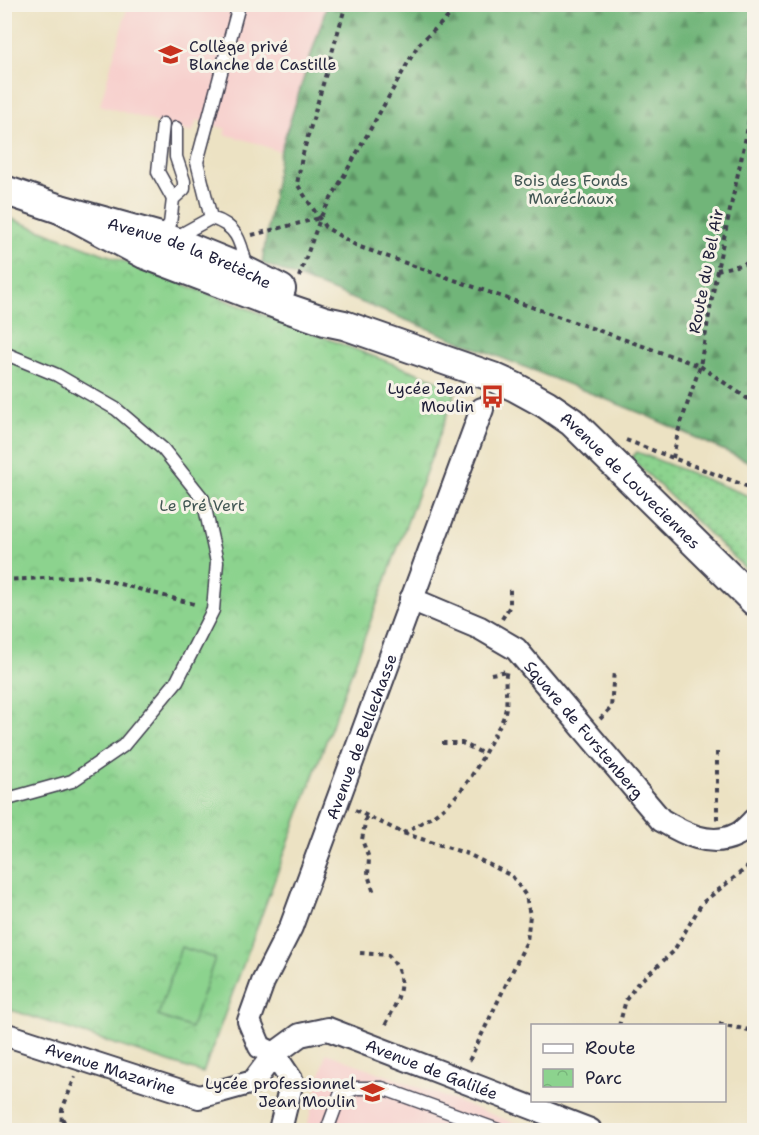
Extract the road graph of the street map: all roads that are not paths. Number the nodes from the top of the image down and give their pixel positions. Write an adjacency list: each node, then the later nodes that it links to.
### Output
1 (238, 9): 6 (lane)
2 (163, 124): 5 (lane)
3 (176, 128): 5 (lane)
4 (4, 190): 7 (street, Avenue de la Bretèche)
5 (173, 199): 7 (lane)
6 (211, 218): 7 (lane); 8 (lane)
7 (159, 243): 8 (street, Avenue de la Bretèche); 9 (street, Avenue de la Bretèche)
8 (248, 273): 9 (street, Avenue de la Bretèche)
9 (344, 325): 11 (street, Avenue de la Bretèche)
10 (4, 353): 15 (lane)
11 (493, 377): 14 (street, Avenue de Louveciennes)
12 (482, 409): 13 (street, Avenue de Bellechasse)
13 (411, 599): 16 (street, Square de Furstenberg); 18 (street, Avenue de Bellechasse)
14 (754, 601)
15 (4, 800)
16 (754, 820)
17 (4, 1034): 18 (street, Avenue Mazarine)
18 (274, 1054): 19 (street, Avenue de Bellechasse); 22 (street, Avenue de Galilée)
19 (280, 1131)
20 (327, 1131): 21 (lane)
21 (498, 1131)
22 (590, 1131)

